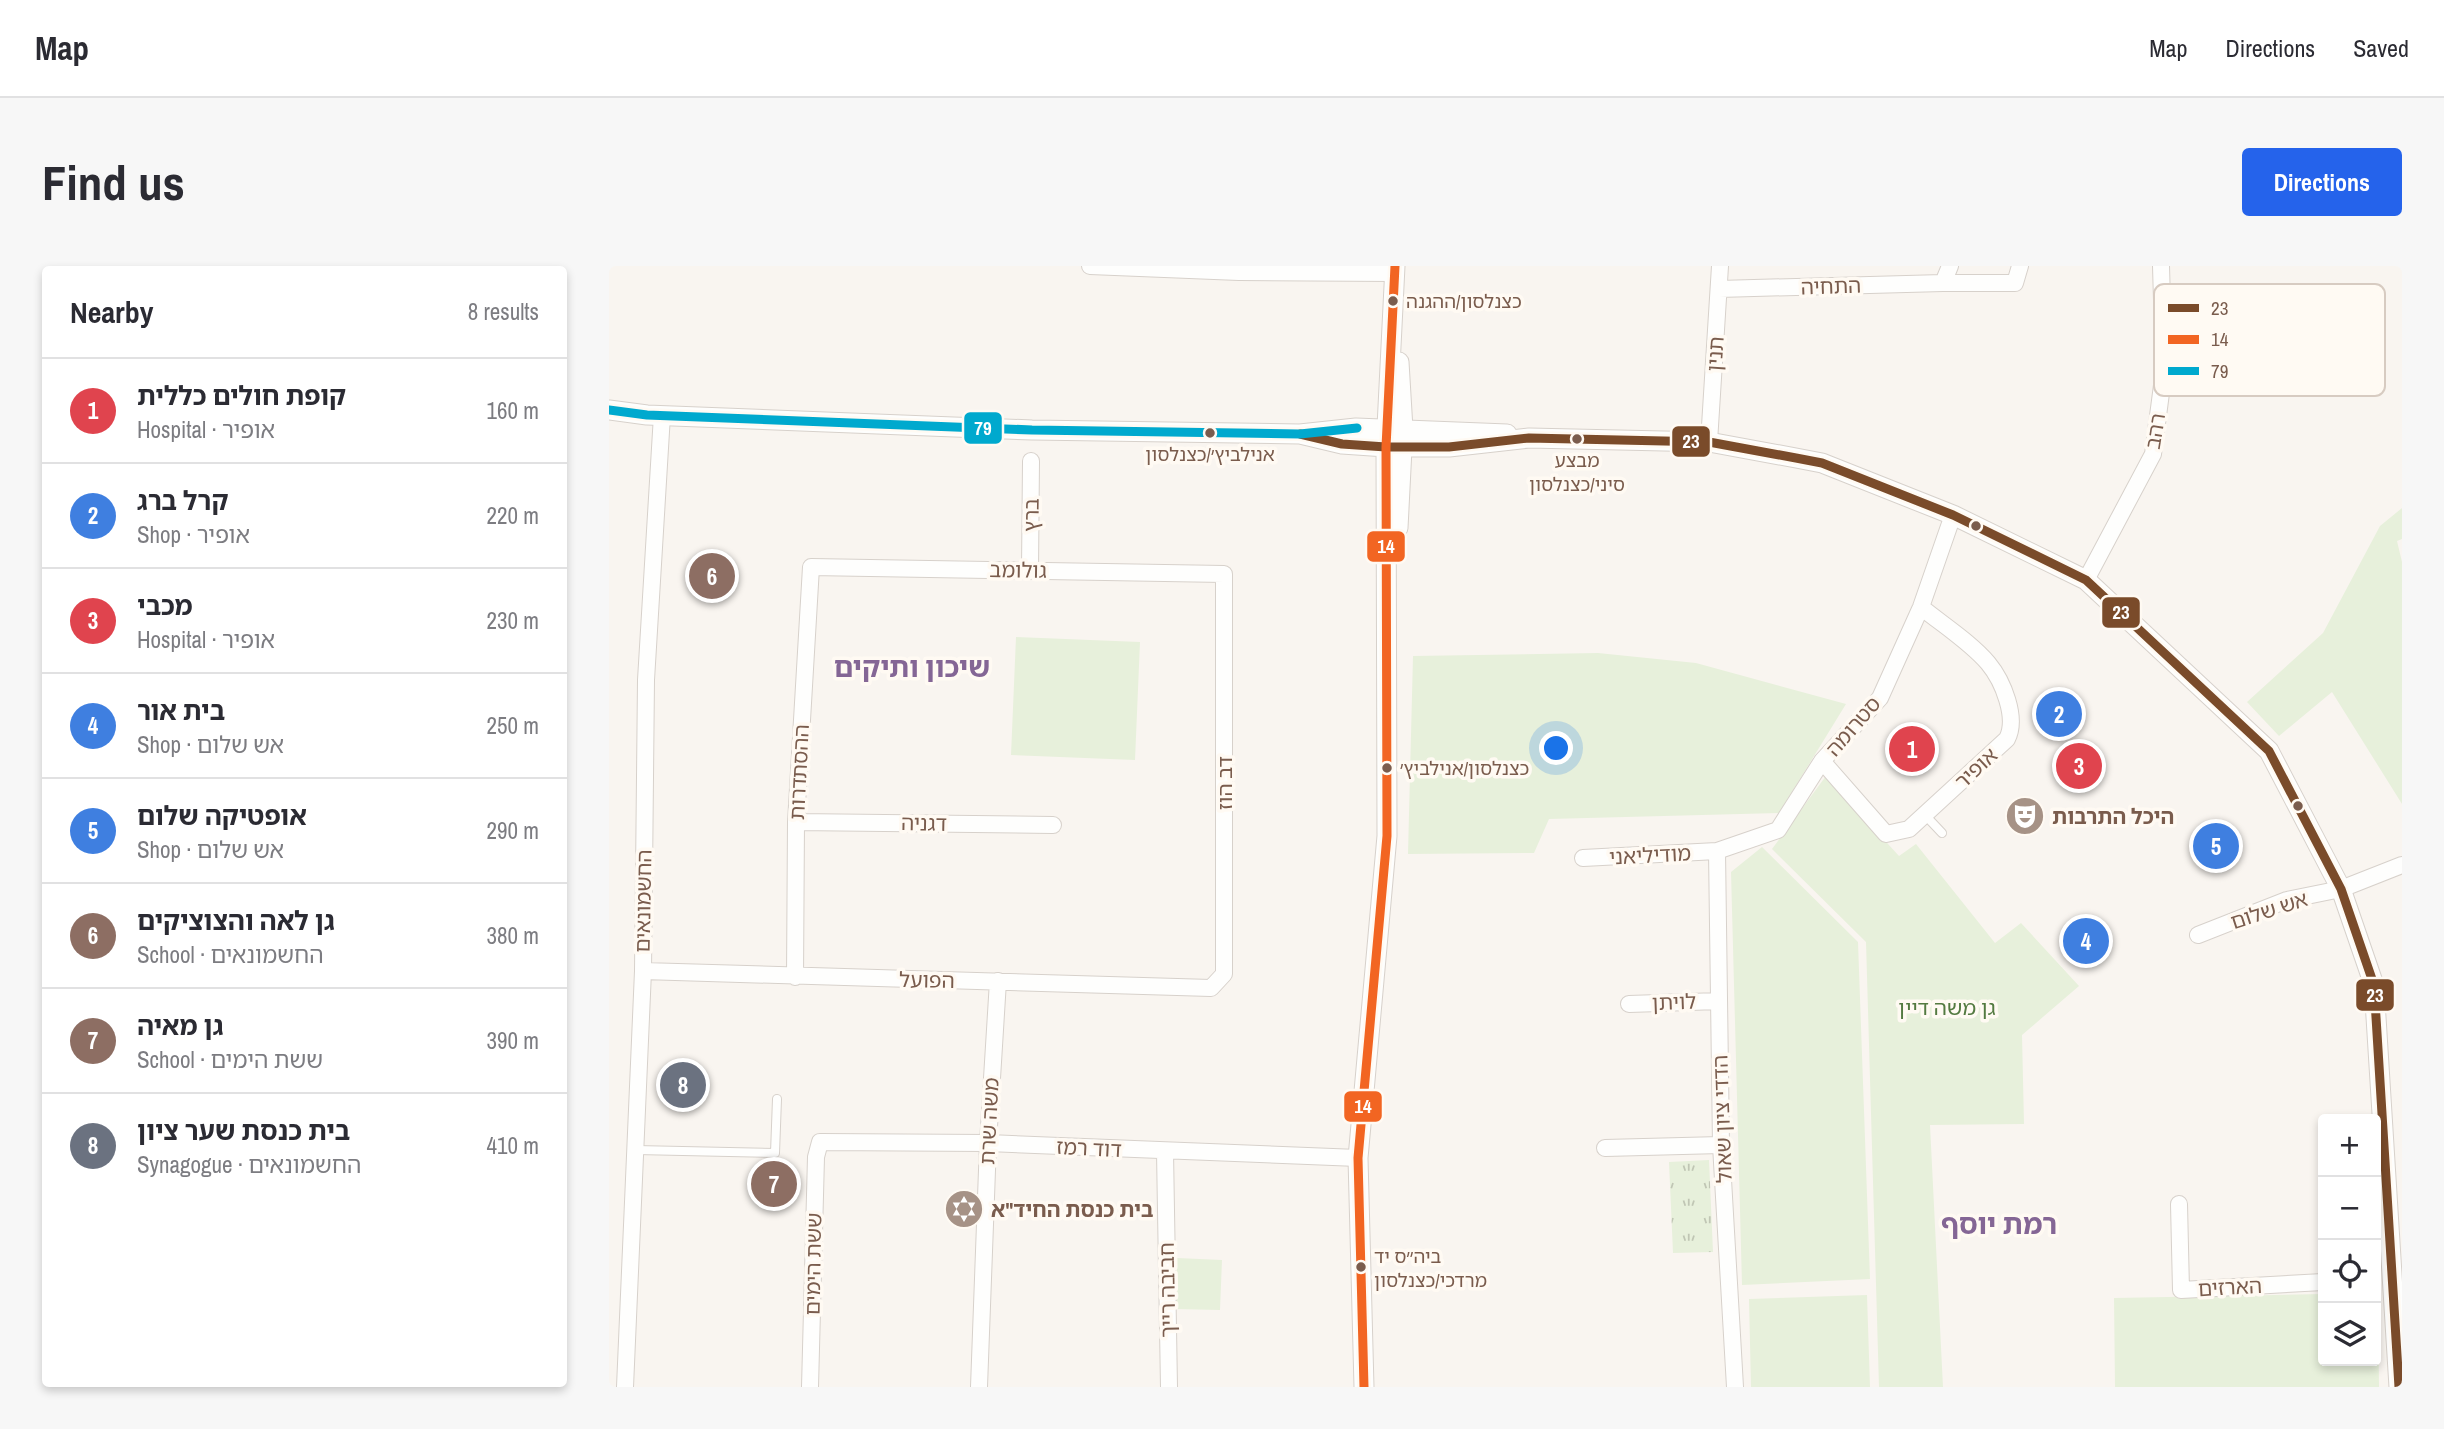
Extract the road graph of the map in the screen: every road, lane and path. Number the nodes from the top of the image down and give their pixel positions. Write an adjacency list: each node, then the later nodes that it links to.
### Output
1 (1090, 266): 6 (street)
2 (1720, 266): 10 (street, תנין)
3 (1950, 266): 8 (street)
4 (2020, 266): 8 (street, התחיה)
5 (2161, 266): 9 (street, רהב)
6 (1239, 269): 7 (street)
7 (1395, 270): 14 (street)
8 (1943, 283): 10 (street, התחיה)
9 (2162, 284)
10 (1719, 289): 15 (street, תנין)
11 (2161, 396): 21 (street, רהב)
12 (609, 410): 13 (street)
13 (662, 415): 14 (street); 33 (street, החשמונאים)
14 (1395, 438): 15 (street); 46 (street)
15 (1709, 442): 17 (street)
16 (1031, 461): 19 (street, ברץ)
17 (1953, 515): 21 (street); 22 (street, סטרומה)
18 (811, 567): 19 (street, גולומב); 25 (street, ההסתדרות)
19 (1030, 570): 20 (street, גולומב)
20 (1224, 574): 36 (street, דב הוז)
21 (2086, 580): 31 (street)
22 (1921, 607): 23 (street, סטרומה); 24 (street, אופיר)
23 (1822, 761): 24 (street, אופיר); 28 (street, סטרומה)
24 (1924, 815): 27 (lane)
25 (796, 822): 26 (street, דגניה); 34 (street, ההסתדרות)
26 (1053, 825)
27 (1943, 833)
28 (1717, 851): 29 (street, מודיליאני); 37 (street, הדדי ציון שאול)
29 (1583, 858)
30 (2402, 865): 31 (street, אש שלום)
31 (2341, 889): 32 (street, אש שלום); 48 (street)
32 (2198, 935)
33 (642, 971): 34 (street, הפועל); 44 (street, החשמונאים)
34 (795, 977): 35 (street, הפועל)
35 (998, 981): 36 (street, הפועל); 41 (street, משה שרת)
36 (1211, 988)
37 (1719, 1001): 38 (street, לויתן); 42 (street, הדדי ציון שאול)
38 (1629, 1004)
39 (777, 1099): 44 (lane)
40 (820, 1142): 41 (street, דוד רמז); 51 (street, ששת הימים)
41 (988, 1143): 45 (street, דוד רמז); 52 (street, משה שרת)
42 (1721, 1145): 43 (street); 55 (street, הדדי ציון שאול)
43 (1605, 1148)
44 (636, 1150): 50 (street, החשמונאים)
45 (1165, 1152): 46 (street, דוד רמז); 53 (street, חביבה רייך)
46 (1358, 1158): 54 (street)
47 (2179, 1203): 49 (street, הארזים)
48 (2385, 1278): 56 (street)
49 (2318, 1282)
50 (625, 1387)
51 (810, 1387)
52 (979, 1387)
53 (1169, 1387)
54 (1364, 1387)
55 (1735, 1387)
56 (2399, 1387)

